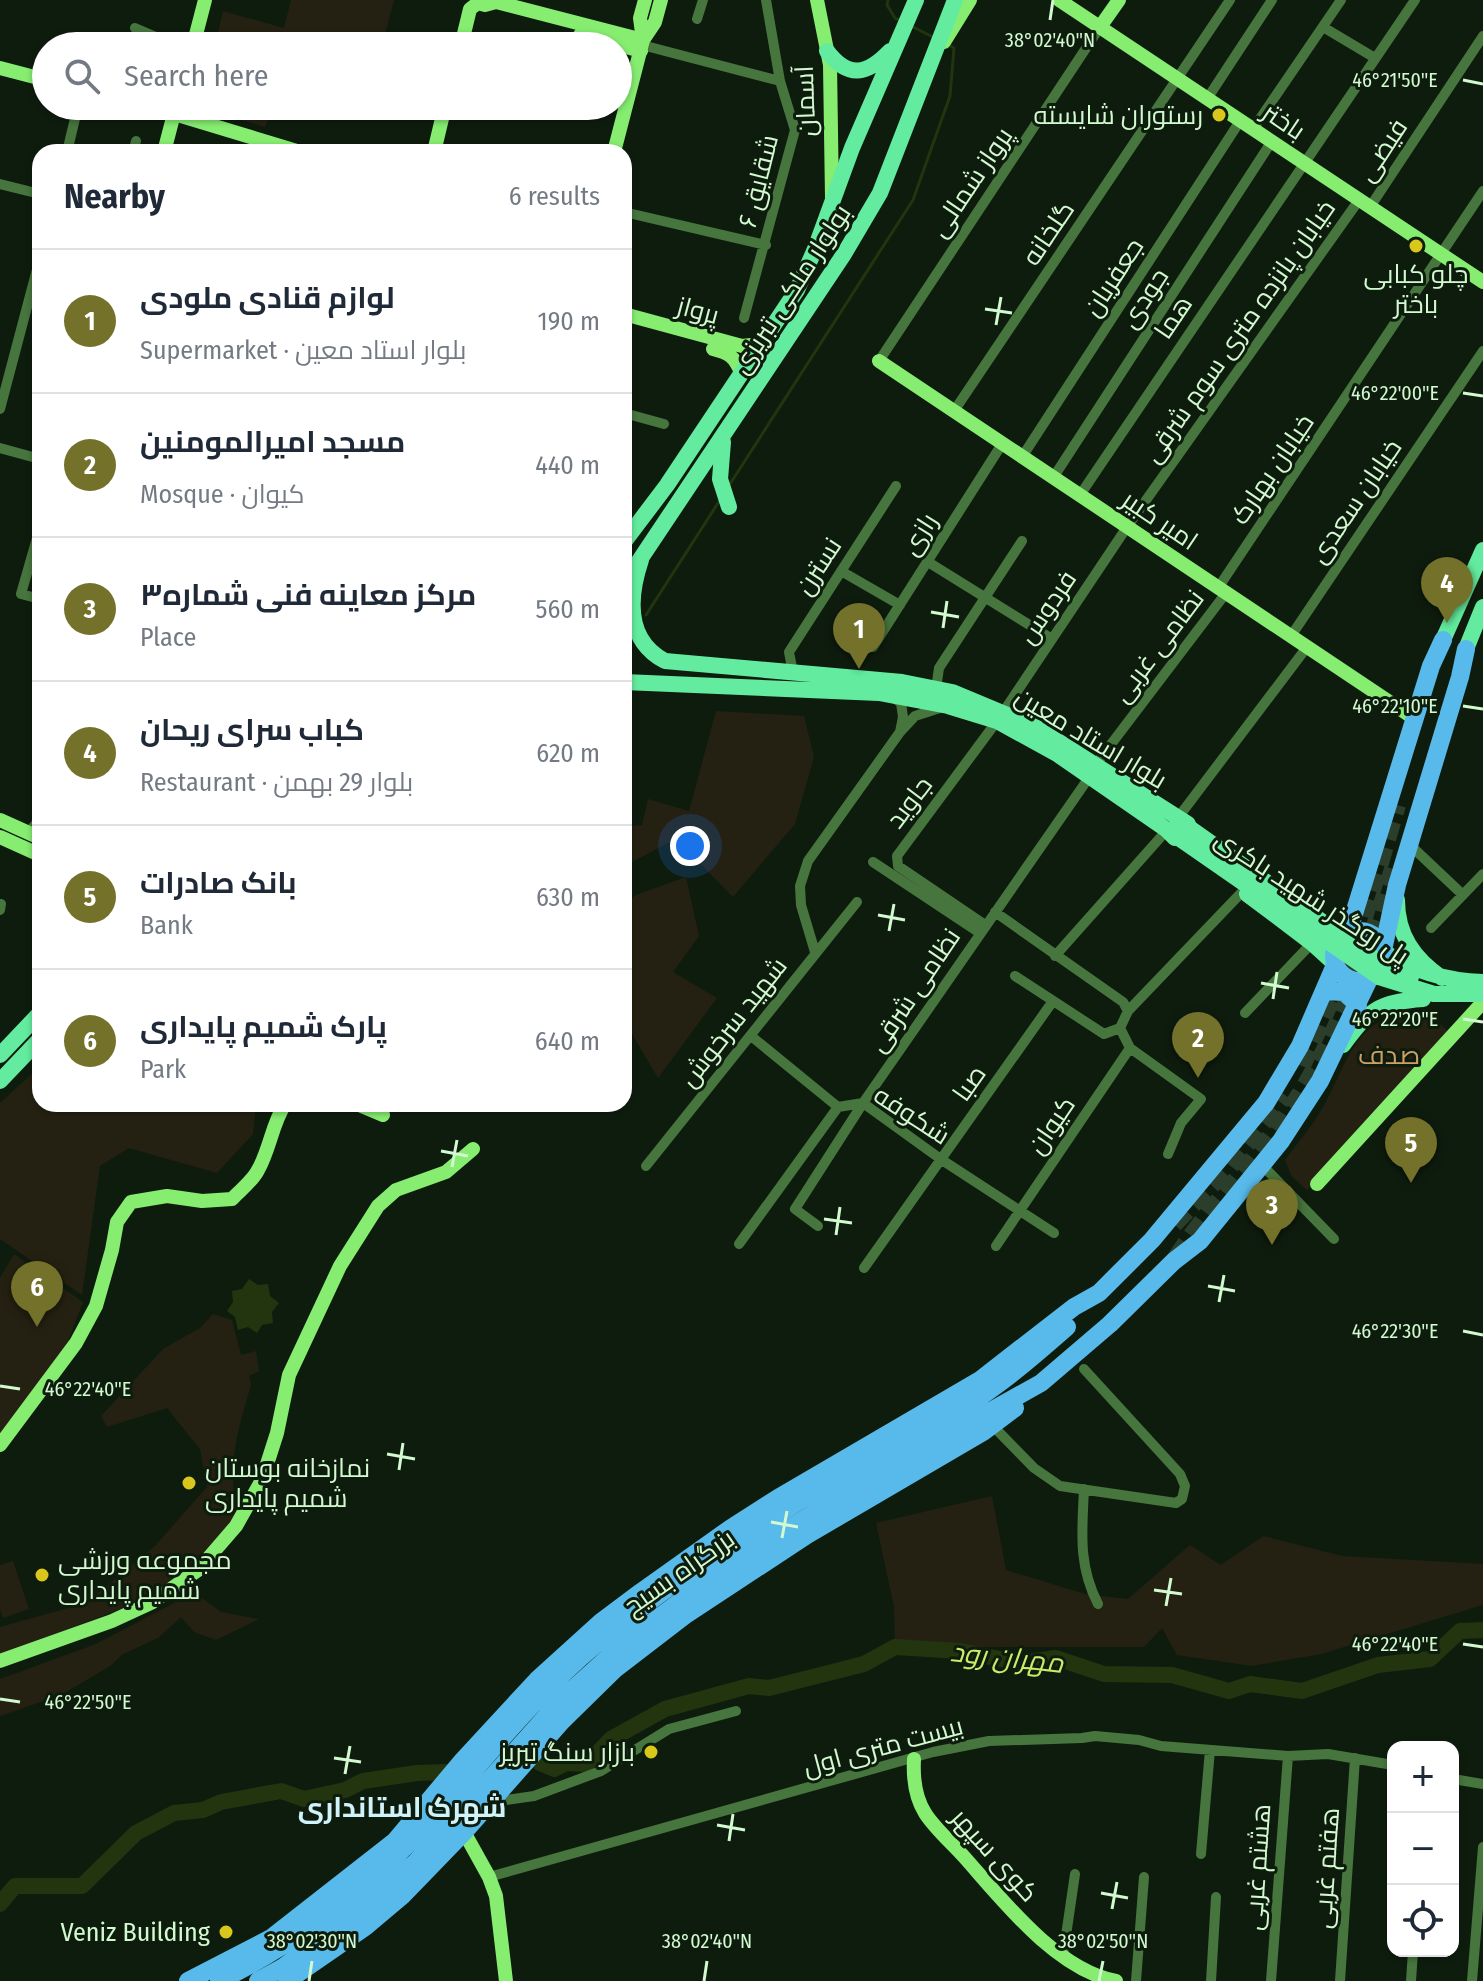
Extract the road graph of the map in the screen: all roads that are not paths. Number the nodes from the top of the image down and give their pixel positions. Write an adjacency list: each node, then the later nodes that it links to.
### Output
1 (205, 0): 21 (street)
2 (645, 0): 27 (street)
3 (661, 0): 27 (street)
4 (703, 0): 16 (street)
5 (766, 0): 33 (street, شقایق ۶)
6 (817, 0): 28 (street, آسمان)
7 (916, 0): 25 (main road, بولوار ملکی تبریزی)
8 (1059, 0): 17 (street, باختر)
9 (1119, 0): 17 (street)
10 (1230, 0): 32 (street, گلخانه)
11 (1272, 0): 35 (street)
12 (1341, 0): 18 (street, جعفریان)
13 (1415, 0): 29 (street, هما)
14 (481, 3): 22 (street); 23 (street)
15 (960, 5): 70 (main road, بولوار ملکی تبریزی)
16 (697, 19)
17 (1100, 27): 32 (street, باختر); 64 (street, پرواز شمالی)
18 (1323, 27): 29 (street); 41 (street, جعفریان)
19 (135, 28): 20 (street)
20 (144, 32)
21 (197, 32)
22 (464, 32)
23 (598, 32)
24 (1483, 36): 53 (street, فیضی)
25 (898, 40): 28 (main road); 52 (main road, بولوار ملکی تبریزی)
26 (632, 42): 27 (street)
27 (642, 45): 33 (street); 34 (street)
28 (827, 51): 52 (street, آسمان)
29 (1375, 58): 48 (street, هما)
30 (1, 69): 31 (street)
31 (32, 77)
32 (1178, 79): 35 (street, باختر); 67 (street, گلخانه)
33 (780, 81): 55 (street, شقایق ۶)
34 (632, 83)
35 (1207, 99): 41 (street, باختر)
36 (75, 120): 43 (street)
37 (173, 120): 44 (street)
38 (208, 120): 45 (street)
39 (442, 120): 46 (street)
40 (622, 120): 47 (street)
41 (1247, 125): 42 (street, باختر); 74 (street, جعفریان)
42 (1272, 141): 48 (street, باختر); 75 (street, جودی)
43 (69, 144)
44 (166, 144)
45 (277, 144)
46 (436, 144)
47 (616, 144)
48 (1303, 163): 53 (street, باختر); 77 (street, هما)
49 (0, 184): 51 (street)
50 (1483, 191): 56 (street, خیابان بهارک)
51 (32, 192)
52 (832, 201): 62 (main road, بولوار ملکی تبریزی)
53 (1365, 203): 56 (street, باختر); 79 (street, خیابان پانزده متری سوم شرقی)
54 (632, 214): 55 (street)
55 (766, 245): 60 (street, شقایق ۶)
56 (1442, 255): 57 (street, باختر); 88 (street, خیابان بهارک)
57 (1483, 282)
58 (32, 288): 66 (street)
59 (632, 316): 62 (street, پرواز)
60 (744, 318)
61 (632, 326): 65 (street, پرواز)
62 (760, 344): 65 (main road, بولوار ملکی تبریزی)
63 (1483, 351): 94 (street, خیابان سعدی)
64 (879, 361): 67 (street, امیر کبیر)
65 (741, 372): 80 (main road, بولوار ملکی تبریزی)
66 (0, 409)
67 (954, 411): 71 (street, امیر کبیر)
68 (632, 415): 69 (street)
69 (664, 424)
70 (729, 429): 78 (main road); 84 (main road, بولوار ملکی تبریزی)
71 (1002, 444): 74 (street, امیر کبیر); 85 (street, رازی)
72 (0, 448): 73 (street)
73 (32, 457)
74 (1022, 457): 75 (street, امیر کبیر)
75 (1053, 478): 77 (street, امیر کبیر)
76 (896, 486): 87 (street, نسترن)
77 (1080, 495): 79 (street, امیر کبیر)
78 (729, 507)
79 (1127, 527): 88 (street, امیر کبیر); 95 (street, فردوس)
80 (632, 531)
81 (1022, 541): 89 (street)
82 (1483, 550): 96 (main road)
83 (32, 556): 90 (street)
84 (641, 560): 86 (main road, بولوار ملکی تبریزی); 100 (main road)
85 (928, 562): 89 (street); 91 (street, رازی)
86 (632, 571)
87 (841, 571): 91 (street); 101 (street, نسترن)
88 (1222, 590): 94 (street, امیر کبیر); 109 (street, نظامی غربی)
89 (986, 596): 95 (street); 103 (street)
90 (32, 597)
91 (900, 605): 97 (street, رازی)
92 (1483, 607): 99 (main road)
93 (632, 635): 100 (main road)
94 (1291, 636): 98 (street, امیر کبیر)
95 (1052, 639): 106 (street, فردوس)
96 (1443, 640): 107 (highway)
97 (873, 647)
98 (1307, 647): 107 (street, امیر کبیر); 111 (street)
99 (1466, 649): 114 (highway)
100 (655, 656): 101 (main road, بلوار استاد معین)
101 (793, 673): 103 (main road, بلوار استاد معین)
102 (632, 682): 104 (main road, بلوار استاد معین)
103 (936, 689): 106 (main road, بلوار استاد معین)
104 (890, 695): 105 (main road, بلوار استاد معین); 108 (street)
105 (948, 706): 106 (main road, بلوار استاد معین); 108 (street, شهید سرخوش)
106 (1000, 716): 109 (main road, بلوار استاد معین); 126 (street, جاوید)
107 (1415, 719): 120 (highway)
108 (900, 732): 130 (street, شهید سرخوش)
109 (1093, 770): 111 (main road, بلوار استاد معین); 124 (street, نظامی شرقی)
110 (0, 820): 112 (street)
111 (1172, 825): 119 (main road); 127 (main road); 131 (street); 136 (main road, پل روگذر شهید باکری, bridge); 138 (main road, پل روگذر شهید باکری, bridge)
112 (32, 834)
113 (0, 837): 115 (street)
114 (1409, 844): 118 (highway); 121 (street)
115 (32, 851)
116 (873, 862): 126 (street)
117 (1483, 874): 121 (street)
118 (1397, 885): 123 (highway); 135 (main road)
119 (1243, 891): 128 (main road); 142 (street)
120 (1360, 895): 123 (highway); 127 (highway)
121 (1463, 895): 125 (street)
122 (857, 902): 130 (street)
123 (1392, 905): 129 (highway)
124 (995, 912): 126 (street, نظامی شرقی); 131 (street)
125 (1431, 928)
126 (983, 929): 152 (street, نظامی شرقی)
127 (1348, 933): 129 (highway); 132 (highway)
128 (1312, 943): 132 (main road); 143 (street)
129 (1383, 951): 134 (highway); 135 (main road)
130 (815, 952): 146 (street, شهید سرخوش)
131 (1055, 956): 142 (street)
132 (1335, 964): 134 (highway); 137 (highway)
133 (1015, 976): 140 (street)
134 (1371, 978): 139 (main road); 141 (highway, بزرگراه بسیج)
135 (1442, 978): 136 (main road)
136 (1483, 983)
137 (1324, 991): 141 (highway); 187 (highway)
138 (1483, 998): 139 (main road); 162 (street)
139 (1423, 999): 150 (main road)
140 (1053, 1001): 145 (street); 159 (street, صبا)
141 (1358, 1005): 150 (highway, بزرگراه بسیج)
142 (1128, 1011): 145 (street)
143 (1245, 1013)
144 (32, 1021): 149 (main road)
145 (1120, 1028): 148 (street)
146 (751, 1036): 153 (street, شکوفه); 161 (street, شهید سرخوش)
147 (32, 1047): 151 (main road)
148 (1130, 1048): 158 (street); 163 (street, کیوان)
149 (0, 1055)
150 (1330, 1063): 160 (highway, بزرگراه بسیج)
151 (0, 1081)
152 (863, 1103): 153 (street, شکوفه); 159 (street, شکوفه); 164 (street, نظامی شرقی)
153 (838, 1107): 167 (street)
154 (280, 1112): 173 (street)
155 (376, 1112): 156 (street)
156 (383, 1115)
157 (473, 1149): 176 (street)
158 (1168, 1154)
159 (942, 1160): 163 (street, شکوفه); 169 (street, صبا)
160 (1262, 1165): 166 (street); 171 (highway, بزرگراه بسیج)
161 (646, 1166)
162 (1317, 1184)
163 (1020, 1211): 165 (street, شکوفه); 168 (street, کیوان)
164 (818, 1226)
165 (1054, 1233)
166 (1334, 1239)
167 (739, 1244)
168 (996, 1246)
169 (864, 1268)
170 (1084, 1369): 174 (street)
171 (1041, 1383): 172 (highway); 196 (highway, بزرگراه بسیج)
172 (992, 1425): 174 (street); 185 (highway)
173 (0, 1445)
174 (1084, 1489): 175 (street)
175 (1098, 1604)
176 (0, 1661)
177 (736, 1711): 185 (street)
178 (1210, 1750): 179 (street, بیست متری اول); 181 (street, بیست متری اول); 189 (street)
179 (1288, 1756): 180 (street, بیست متری اول); 204 (street, هشتم غربی)
180 (1355, 1758): 182 (street, بیست متری اول); 205 (street, هفتم غربی)
181 (914, 1759): 191 (street, بیست متری اول); 194 (street, کوی سپهر)
182 (1387, 1764)
183 (1459, 1780): 184 (street)
184 (1483, 1784)
185 (490, 1802): 186 (highway)
186 (464, 1832): 191 (street); 196 (highway)
187 (399, 1845): 197 (highway); 198 (highway)
188 (1483, 1847): 207 (street)
189 (1201, 1854)
190 (1075, 1874): 194 (street)
191 (489, 1877): 200 (street)
192 (1144, 1877): 202 (street)
193 (1216, 1897): 203 (street)
194 (1063, 1956): 201 (street, کوی سپهر)
195 (1413, 1957): 206 (street)
196 (286, 1976): 199 (highway, بزرگراه بسیج)
197 (188, 1981)
198 (219, 1981)
199 (258, 1981)
200 (506, 1981)
201 (1116, 1981)
202 (1136, 1981)
203 (1211, 1981)
204 (1271, 1981)
205 (1340, 1981)
206 (1411, 1981)
207 (1472, 1981)

